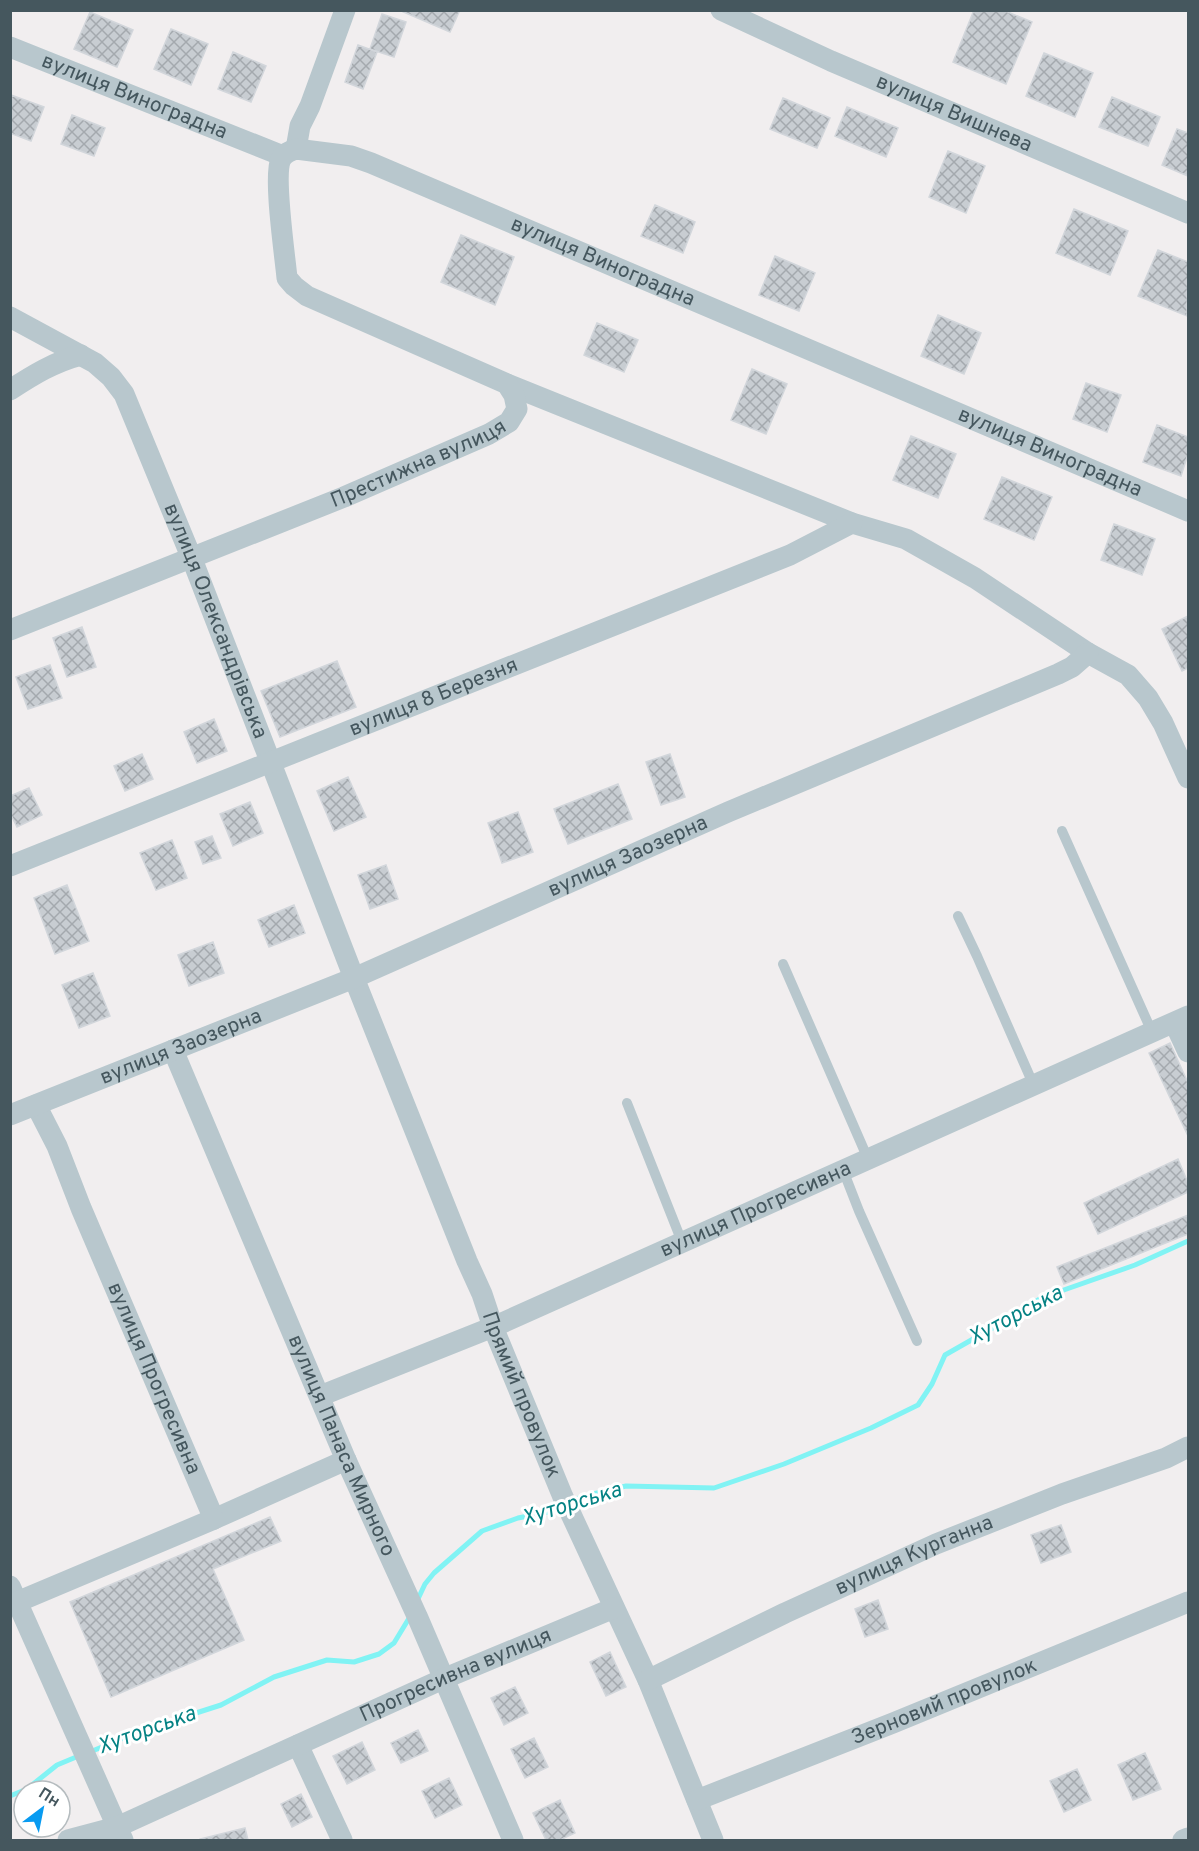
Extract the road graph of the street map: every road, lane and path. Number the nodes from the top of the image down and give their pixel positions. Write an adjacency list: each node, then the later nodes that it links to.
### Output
1 (345, 10): 4 (street, Престижна вулиця)
2 (720, 10): 5 (street, вулиця Вишнева)
3 (10, 47): 4 (street, вулиця Виноградна)
4 (290, 152): 8 (street, Престижна вулиця); 10 (street, вулиця Виноградна)
5 (1188, 213)
6 (10, 317): 7 (street, вулиця Олександрівська)
7 (81, 355): 9 (street); 12 (street, вулиця Олександрівська)
8 (507, 384): 11 (street); 12 (street, Престижна вулиця)
9 (10, 390)
10 (1188, 511)
11 (852, 523): 14 (street); 15 (street, вулиця 8 Березня)
12 (192, 559): 13 (street, Престижна вулиця); 15 (street, вулиця Олександрівська)
13 (10, 630)
14 (1088, 653): 16 (street); 21 (street, вулиця Заозерна)
15 (271, 761): 18 (street, вулиця 8 Березня); 21 (street, вулиця Олександрівська)
16 (1188, 778)
17 (1062, 831): 23 (lane)
18 (10, 866)
19 (958, 916): 26 (lane)
20 (783, 964): 30 (lane)
21 (354, 978): 24 (street, вулиця Заозерна); 33 (street, Прямий провулок)
22 (1181, 1020): 23 (street, вулиця Прогресивна); 25 (street)
23 (1152, 1032): 26 (street, вулиця Прогресивна)
24 (173, 1050): 28 (street, вулиця Заозерна); 35 (street, вулиця Панаса Мирного)
25 (1188, 1052)
26 (1034, 1086): 30 (street, вулиця Прогресивна)
27 (627, 1103): 32 (lane)
28 (36, 1105): 29 (street, вулиця Заозерна); 38 (street, вулиця Прогресивна)
29 (10, 1115)
30 (868, 1159): 31 (street, вулиця Прогресивна)
31 (843, 1170): 32 (street, вулиця Прогресивна); 34 (lane)
32 (682, 1242): 33 (street, вулиця Прогресивна)
33 (493, 1327): 35 (street, вулиця Прогресивна); 41 (street, Прямий провулок)
34 (916, 1341)
35 (320, 1396): 37 (street, вулиця Панаса Мирного)
36 (1188, 1448): 43 (street, вулиця Курганна)
37 (346, 1460): 38 (street); 42 (street, вулиця Панаса Мирного)
38 (214, 1519): 39 (street)
39 (13, 1597): 46 (street)
40 (1188, 1602): 45 (street, Зерновий провулок)
41 (614, 1608): 42 (street, Прогресивна вулиця); 43 (street, Прямий провулок)
42 (443, 1679): 44 (street, Прогресивна вулиця); 50 (street, вулиця Панаса Мирного)
43 (648, 1680): 45 (street, Прямий провулок)
44 (298, 1746): 46 (street, Прогресивна вулиця); 49 (street)
45 (697, 1800): 51 (street, Прямий провулок)
46 (120, 1834): 48 (street, Прогресивна вулиця)
47 (1188, 1838): 52 (street)
48 (68, 1840)
49 (342, 1840)
50 (513, 1840)
51 (713, 1840)
52 (1183, 1840)

